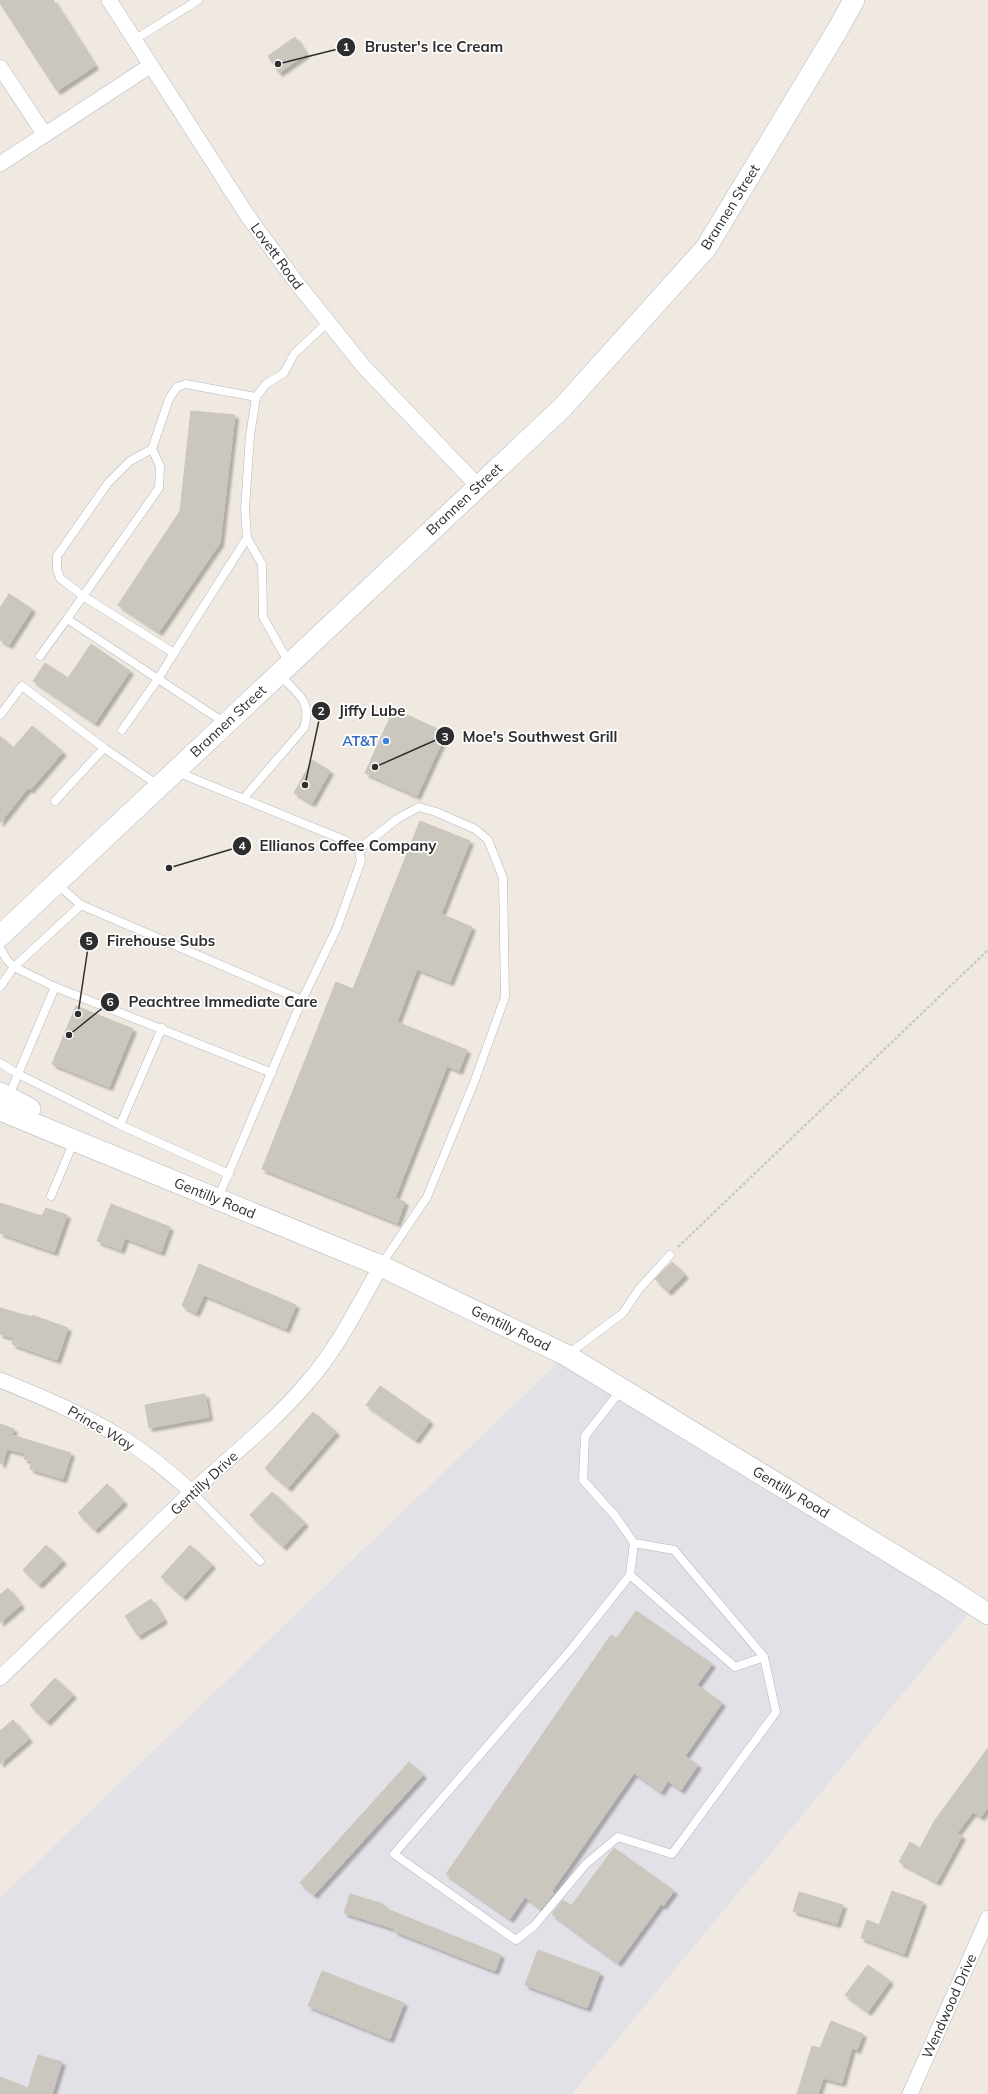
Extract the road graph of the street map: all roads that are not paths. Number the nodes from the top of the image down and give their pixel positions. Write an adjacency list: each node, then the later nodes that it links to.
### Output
1 (108, 0): 4 (street, Lovett Road)
2 (198, 0): 4 (lane)
3 (854, 0): 12 (street, Brannen Street)
4 (134, 40): 5 (street, Lovett Road)
5 (150, 66): 7 (street); 9 (street, Lovett Road)
6 (0, 67): 7 (street)
7 (45, 135): 8 (street)
8 (0, 164)
9 (328, 322): 10 (lane); 12 (street, Lovett Road)
10 (256, 397): 11 (lane); 13 (lane)
11 (152, 449): 14 (lane); 14 (lane)
12 (478, 486): 18 (street, Brannen Street)
13 (247, 538): 16 (lane); 18 (lane)
14 (83, 596): 15 (lane); 16 (lane)
15 (67, 618): 17 (lane); 19 (lane)
16 (174, 653): 19 (lane)
17 (40, 656)
18 (284, 669): 21 (street, Brannen Street); 26 (lane)
19 (158, 679): 21 (lane); 22 (lane)
20 (0, 715): 23 (lane)
21 (226, 723): 24 (street, Brannen Street)
22 (122, 730)
23 (104, 748): 25 (lane); 27 (lane)
24 (174, 771): 25 (street, Brannen Street); 26 (lane)
25 (159, 786): 29 (street, Brannen Street)
26 (243, 799): 28 (lane)
27 (55, 801)
28 (359, 850): 36 (lane); 49 (lane)
29 (55, 883): 30 (lane); 31 (street, Brannen Street)
30 (81, 905): 33 (lane); 36 (lane)
31 (0, 936)
32 (0, 948): 33 (lane)
33 (14, 967): 34 (lane); 35 (lane)
34 (0, 987)
35 (55, 987): 37 (lane); 40 (lane)
36 (302, 1000): 39 (lane)
37 (162, 1028): 39 (lane); 42 (lane)
38 (0, 1063): 40 (lane)
39 (272, 1073): 45 (lane)
40 (18, 1074): 41 (lane); 42 (lane)
41 (3, 1100): 43 (street, Gentilly Road); 44 (street)
42 (120, 1125): 45 (lane)
43 (74, 1140): 44 (street, Gentilly Road); 46 (lane)
44 (125, 1161): 47 (street, Gentilly Road)
45 (229, 1174): 47 (lane)
46 (51, 1196)
47 (218, 1199): 49 (street, Gentilly Road)
48 (670, 1255): 50 (lane)
49 (381, 1266): 50 (street, Gentilly Road); 53 (street, Gentilly Drive)
50 (566, 1355): 52 (street, Gentilly Road)
51 (0, 1380): 53 (street, Prince Way)
52 (621, 1389): 54 (lane); 57 (street, Gentilly Road)
53 (192, 1492): 55 (lane); 59 (street, Gentilly Drive)
54 (634, 1543): 56 (lane); 58 (lane)
55 (260, 1560)
56 (630, 1575): 58 (lane); 58 (lane)
57 (988, 1614)
58 (764, 1657)
59 (0, 1678)
60 (988, 1918): 61 (street, Wendwood Drive)
61 (910, 2094)

